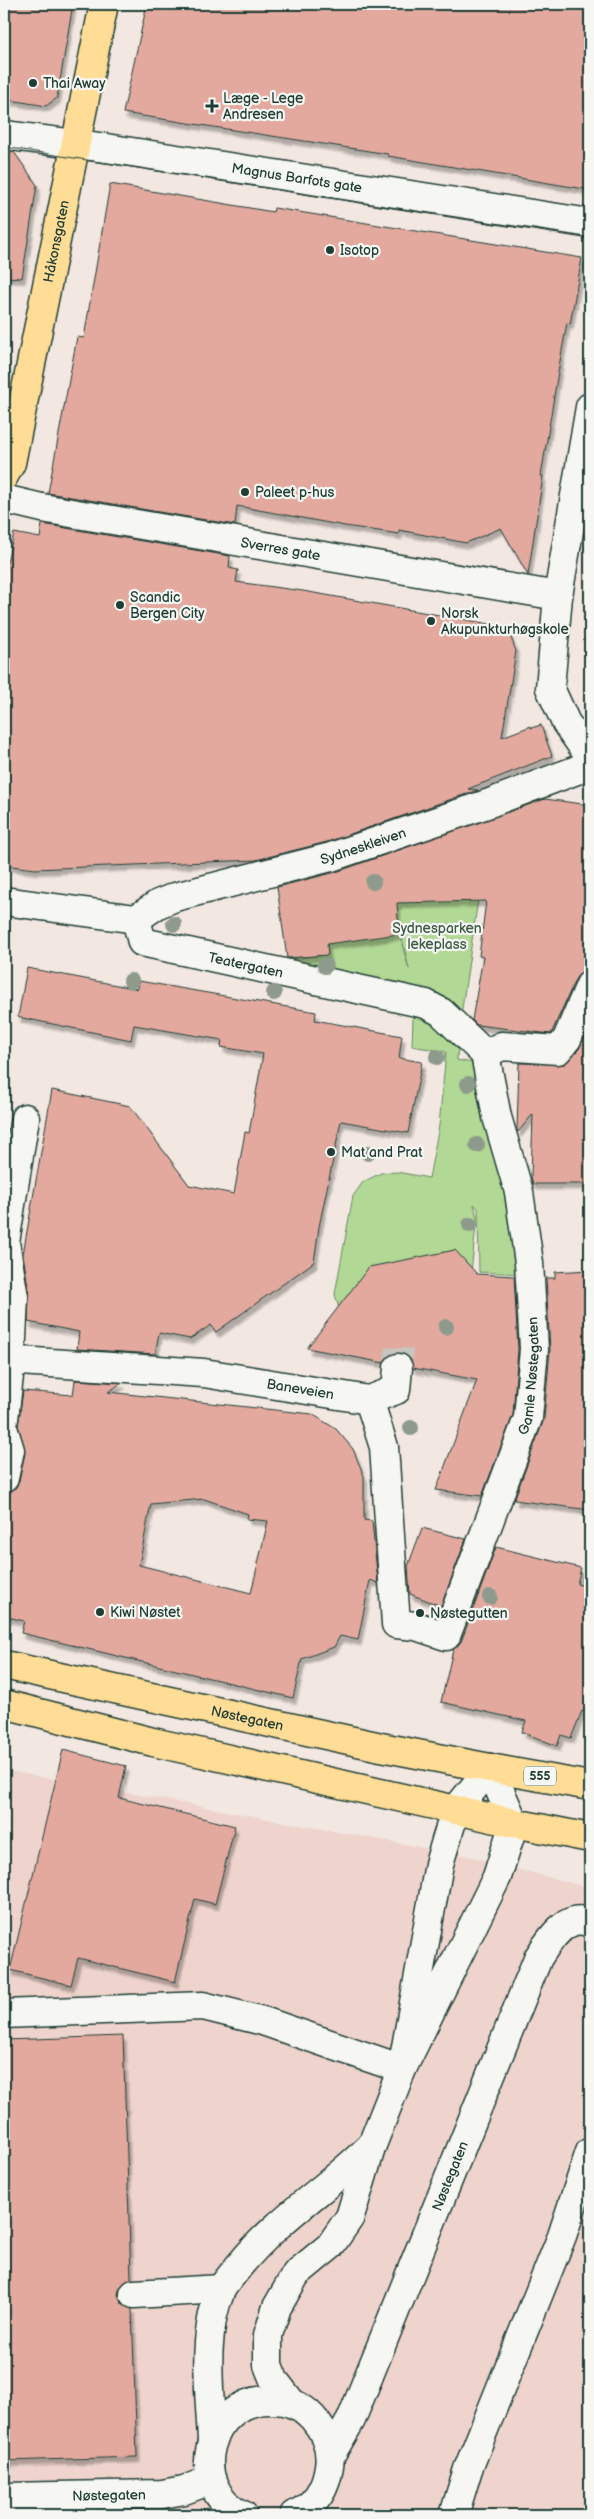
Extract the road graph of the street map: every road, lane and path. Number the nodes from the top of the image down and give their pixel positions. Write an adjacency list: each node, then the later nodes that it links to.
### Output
1 (104, 4): 3 (main road, Håkonsgaten)
2 (4, 135): 3 (street, Magnus Barfots gate)
3 (76, 144): 4 (street, Magnus Barfots gate); 6 (main road, Håkonsgaten)
4 (590, 223)
5 (590, 407): 8 (street)
6 (4, 476)
7 (4, 499): 8 (street, Sverres gate)
8 (558, 596): 9 (street)
9 (590, 757)
10 (590, 764): 12 (street, Sydneskleiven)
11 (4, 901): 12 (street)
12 (136, 920): 14 (street, Teatergaten)
13 (590, 986): 14 (street)
14 (485, 1054): 18 (street, Gamle Nøstegaten)
15 (25, 1118): 16 (street)
16 (7, 1359): 18 (street, Baneveien); 19 (street)
17 (398, 1368): 18 (street)
18 (369, 1400)
19 (4, 1419)
20 (4, 1431): 21 (street)
21 (4, 1478)
22 (4, 1665): 24 (main road, Nøstegaten)
23 (4, 1704): 26 (main road)
24 (490, 1768): 25 (main road, Nøstegaten / 555); 26 (street); 27 (street)
25 (590, 1786)
26 (455, 1811): 27 (main road); 31 (street)
27 (514, 1823): 28 (main road); 31 (street)
28 (590, 1838)
29 (590, 1922): 38 (street, Nøstegaten)
30 (4, 2014): 31 (street)
31 (402, 2069): 32 (street)
32 (372, 2145): 34 (street); 36 (street)
33 (588, 2157): 43 (street)
34 (221, 2289): 35 (street); 37 (street)
35 (134, 2294)
36 (291, 2402): 37 (street); 38 (street)
37 (212, 2441): 39 (street)
38 (330, 2456): 42 (street)
39 (211, 2480): 40 (street, Nøstegaten); 41 (street)
40 (4, 2497)
41 (229, 2511)
42 (307, 2512)
43 (454, 2515)

